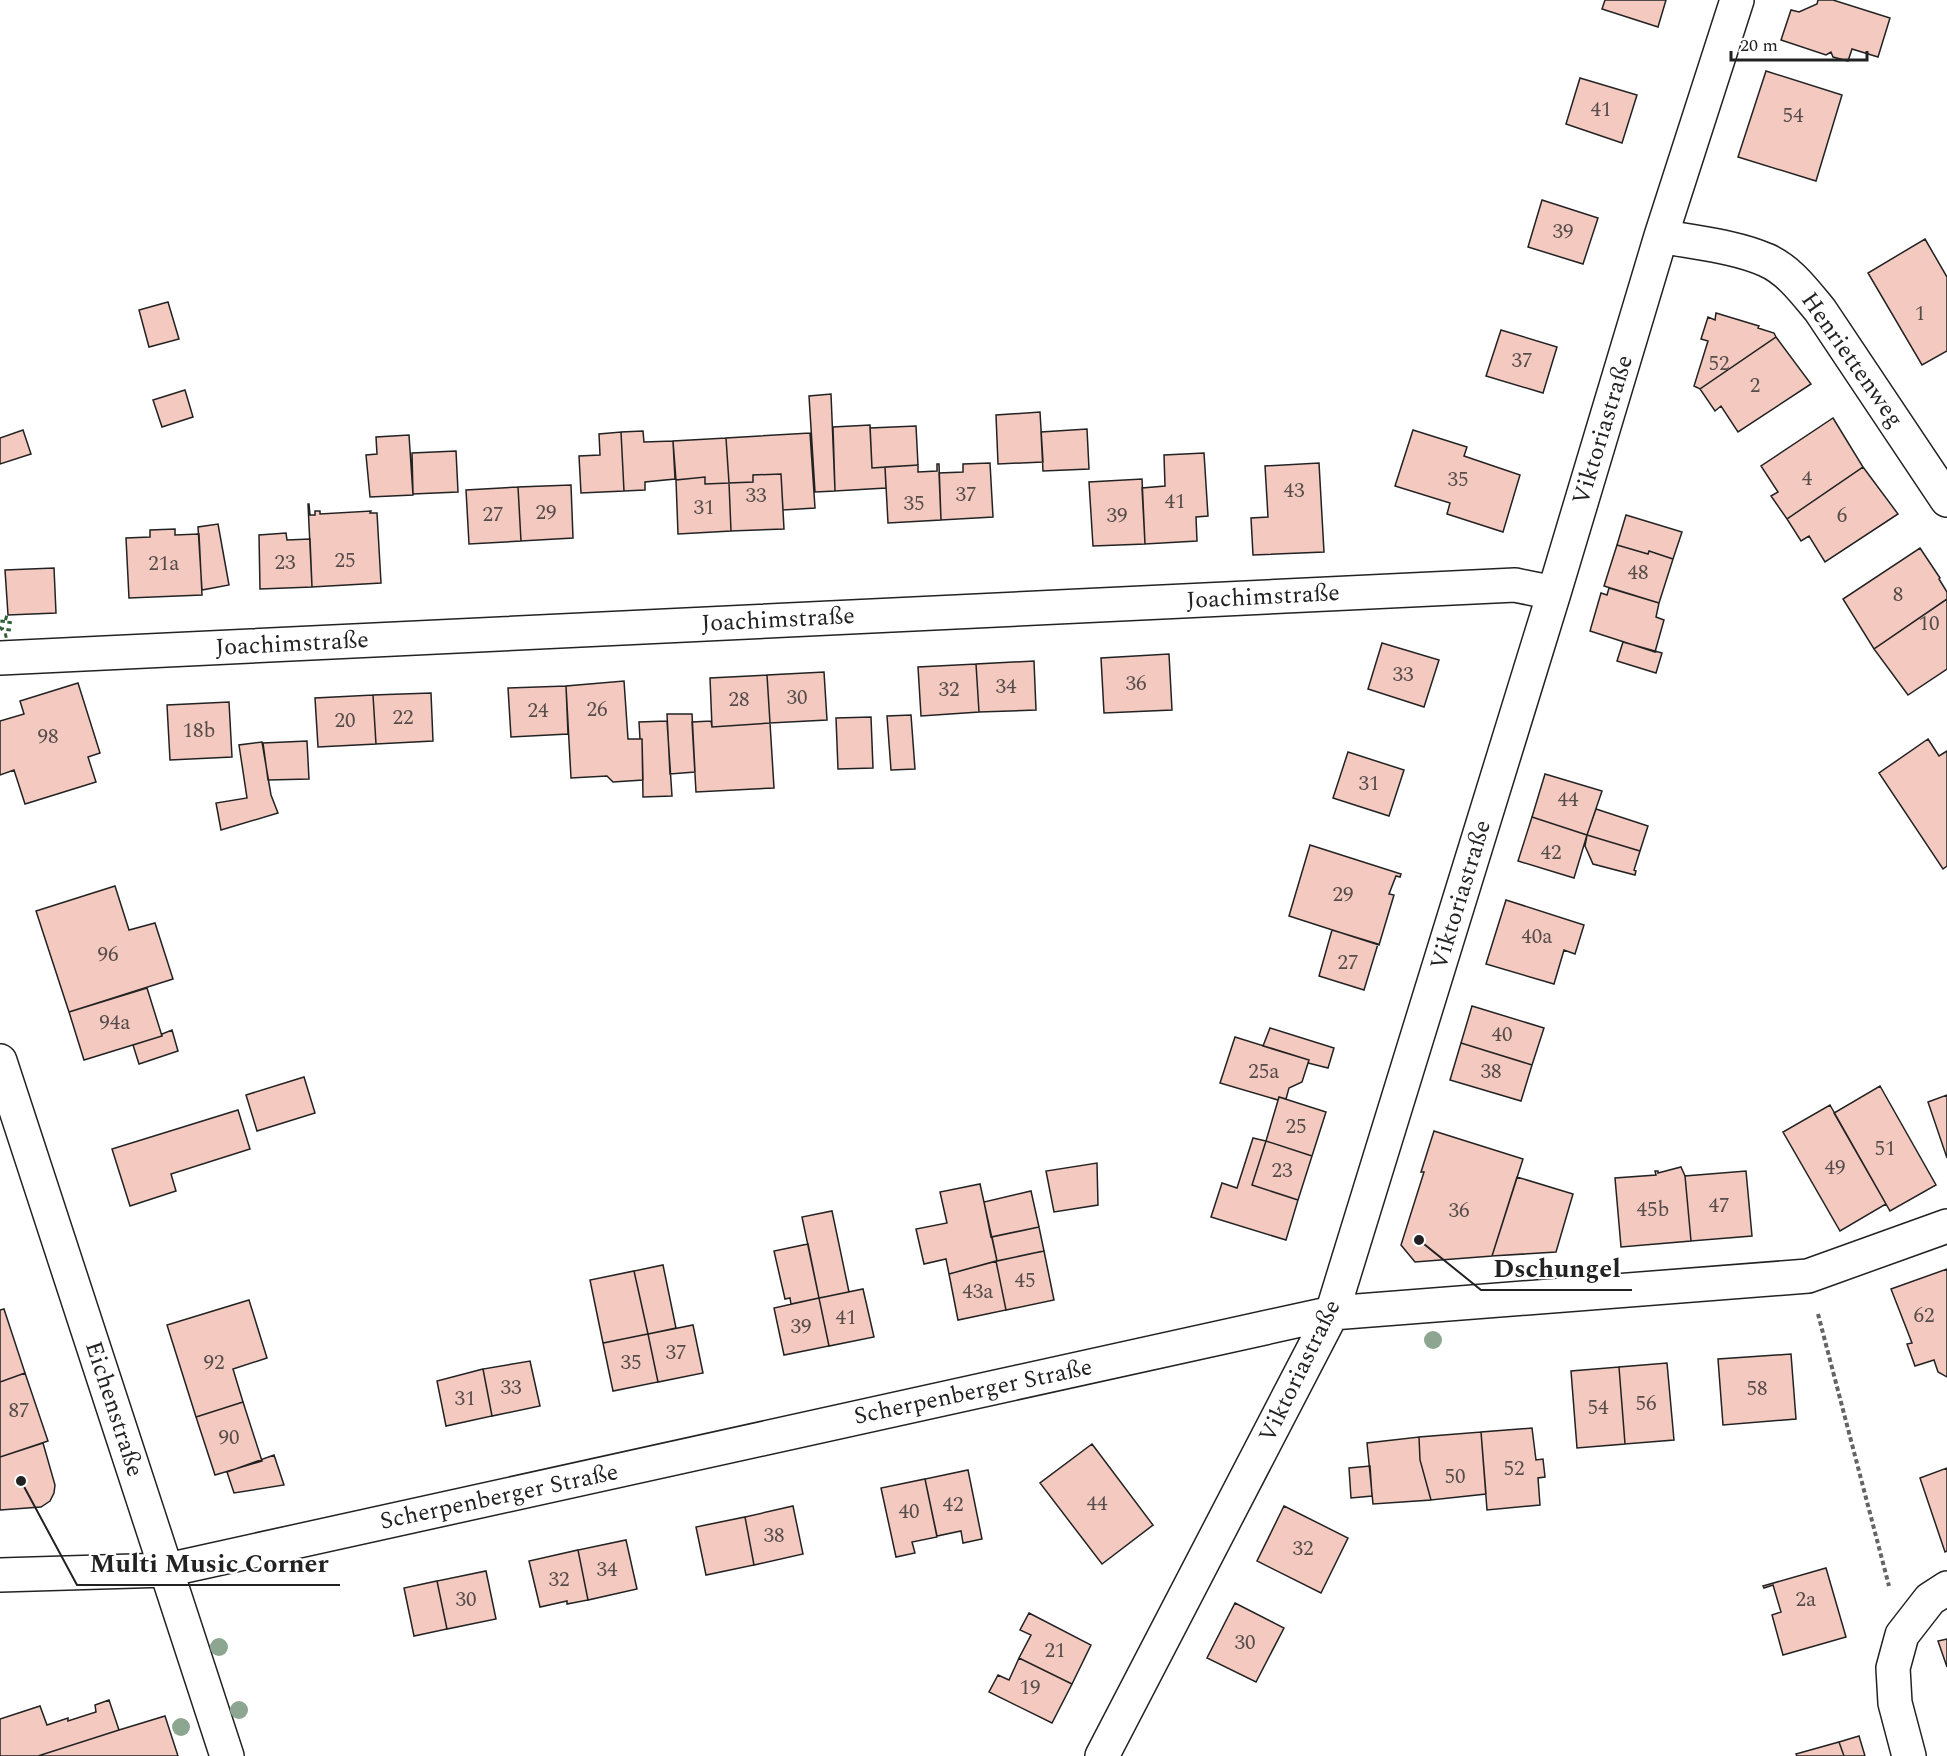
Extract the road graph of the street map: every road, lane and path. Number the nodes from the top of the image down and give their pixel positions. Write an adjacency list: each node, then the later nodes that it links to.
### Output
1 (1737, 0): 2 (street, Viktoriastraße)
2 (1661, 236): 3 (street, Henriettenweg); 4 (street, Viktoriastraße)
3 (1947, 500)
4 (1554, 593): 5 (street, Joachimstraße); 9 (street, Viktoriastraße)
5 (0, 658)
6 (0, 1061): 10 (street, Eichenstraße)
7 (1947, 1226): 8 (street, Scherpenberger Straße)
8 (1808, 1276): 9 (street, Scherpenberger Straße); 13 (path)
9 (1332, 1313): 10 (street, Scherpenberger Straße); 15 (street, Viktoriastraße)
10 (167, 1570): 11 (street, Scherpenberger Straße); 14 (street, Eichenstraße)
11 (0, 1575)
12 (1947, 1588): 13 (street)
13 (1902, 1635): 16 (street)
14 (227, 1756)
15 (1102, 1756)
16 (1909, 1756)

